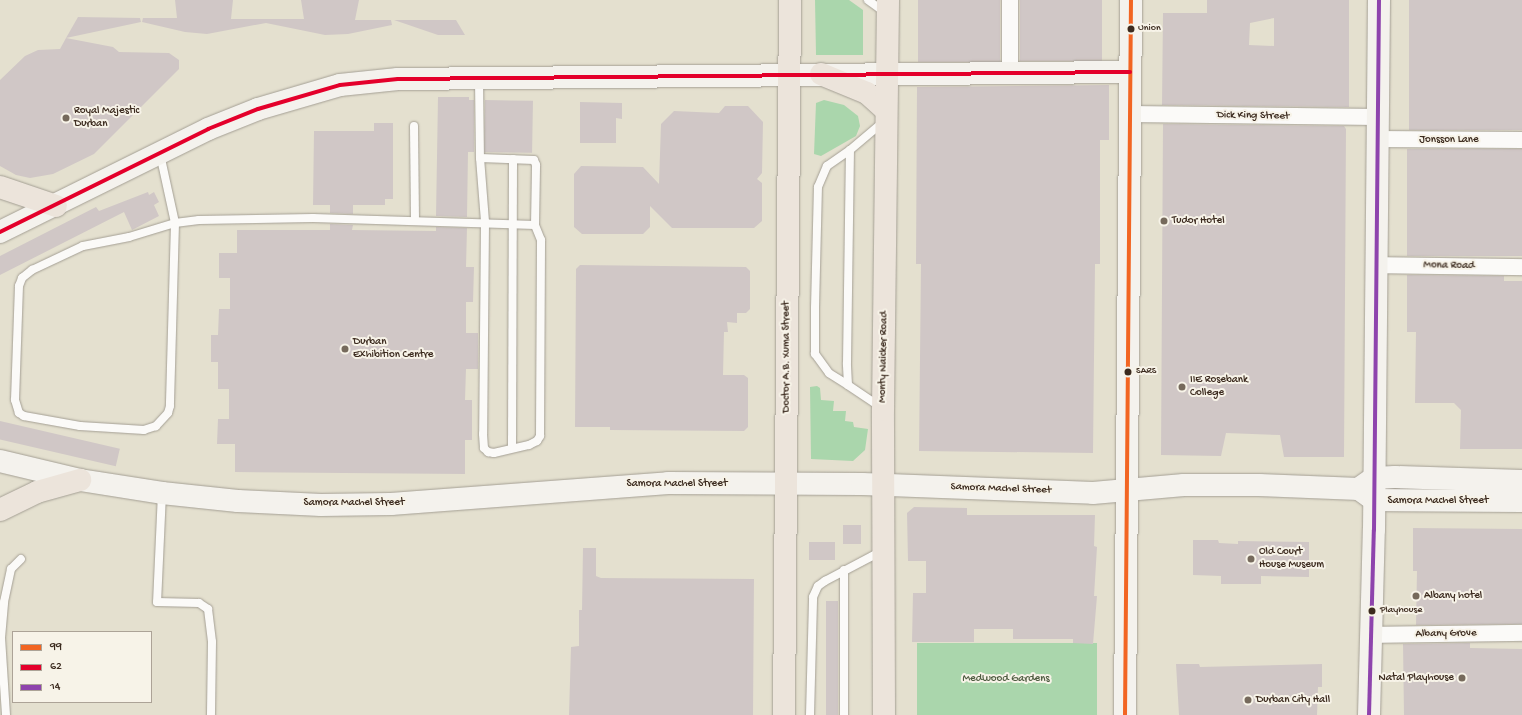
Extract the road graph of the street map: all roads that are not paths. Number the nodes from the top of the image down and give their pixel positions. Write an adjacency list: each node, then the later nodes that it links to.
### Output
1 (790, 0): 9 (main road, Doctor A.B. Xuma Street)
2 (868, 0): 6 (lane)
3 (1010, 0): 7 (street)
4 (1131, 0): 8 (main road)
5 (1379, 0): 15 (main road)
6 (888, 7): 11 (main road, Monty Naicker Road)
7 (1010, 72): 8 (main road); 11 (main road)
8 (1130, 72): 14 (main road)
9 (789, 73): 10 (main road); 12 (main road); 38 (main road, Doctor A.B. Xuma Street)
10 (821, 74): 11 (main road); 13 (main road)
11 (887, 74): 13 (main road, Monty Naicker Road)
12 (479, 79): 20 (main road); 21 (lane)
13 (886, 114): 19 (lane); 34 (main road, Monty Naicker Road)
14 (1130, 114): 15 (street, Dick King Street); 40 (main road)
15 (1377, 118): 17 (main road)
16 (414, 126): 25 (lane)
17 (1377, 139): 18 (street, Jonsson Lane); 31 (main road)
18 (1522, 140)
19 (850, 150): 33 (lane); 33 (lane)
20 (160, 154): 24 (main road); 27 (lane)
21 (480, 158): 22 (lane); 26 (lane)
22 (513, 159): 28 (lane); 29 (lane)
23 (0, 187): 24 (main road)
24 (56, 206): 30 (main road)
25 (415, 221): 26 (lane); 27 (lane)
26 (485, 222): 28 (lane); 35 (lane)
27 (175, 223): 27 (lane)
28 (514, 223): 29 (lane); 35 (lane)
29 (535, 225): 35 (lane)
30 (0, 232)
31 (1376, 265): 32 (street, Mona Road); 41 (main road)
32 (1522, 267)
33 (848, 385): 34 (lane)
34 (883, 410): 39 (main road, Monty Naicker Road)
35 (512, 448)
36 (0, 461): 37 (main road, Samora Machel Street)
37 (80, 480): 43 (main road, Samora Machel Street); 44 (main road)
38 (787, 485): 39 (main road, Samora Machel Street); 43 (main road, Samora Machel Street); 52 (main road, Doctor A.B. Xuma Street)
39 (884, 485): 40 (main road, Samora Machel Street); 45 (main road, Monty Naicker Road)
40 (1126, 489): 41 (main road, Samora Machel Street); 56 (main road)
41 (1369, 489): 42 (main road, Samora Machel Street); 49 (main road)
42 (1515, 491)
43 (162, 493): 51 (lane)
44 (0, 510)
45 (884, 550): 47 (lane); 55 (main road, Monty Naicker Road)
46 (21, 559): 50 (lane)
47 (844, 570): 53 (lane); 54 (lane)
48 (1522, 633): 49 (street, Albany Grove)
49 (1371, 635): 57 (main road)
50 (6, 715)
51 (211, 715)
52 (784, 715)
53 (810, 715)
54 (844, 715)
55 (884, 715)
56 (1125, 715)
57 (1370, 715)

